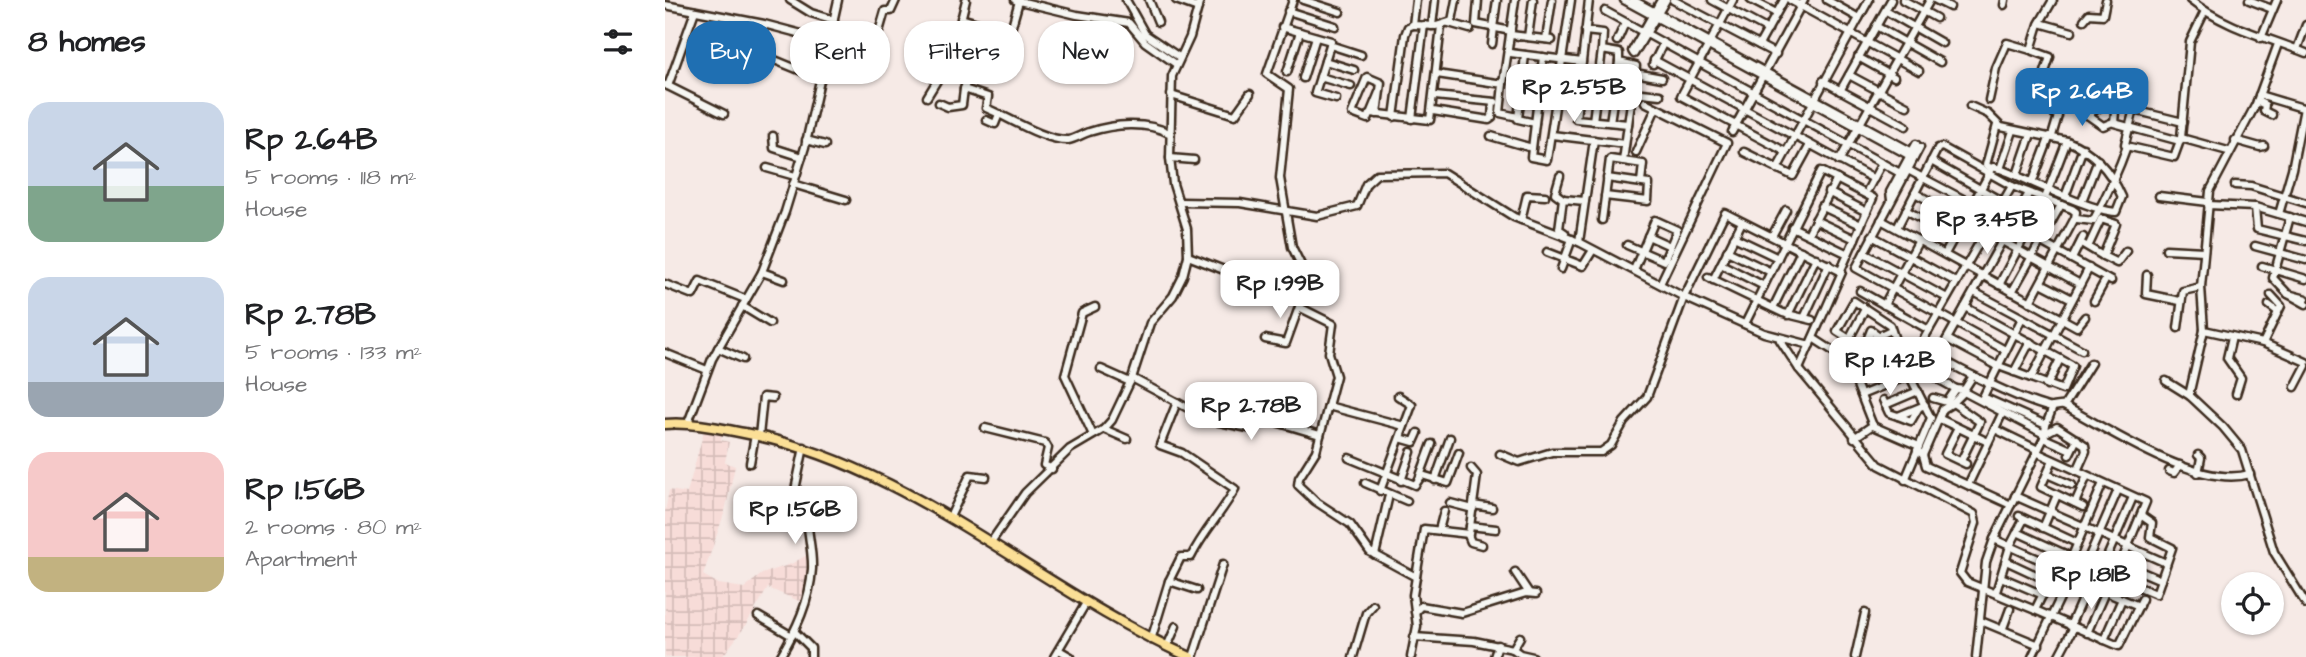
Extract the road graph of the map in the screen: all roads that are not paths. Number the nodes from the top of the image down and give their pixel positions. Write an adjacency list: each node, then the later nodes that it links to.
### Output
1 (789, 0): 61 (street)
2 (838, 0): 61 (street)
3 (895, 0): 63 (street)
4 (966, 0): 58 (street)
5 (1126, 0): 114 (street)
6 (1149, 0): 65 (street)
7 (1176, 0): 44 (street)
8 (1293, 0): 50 (street)
9 (1303, 0): 55 (street)
10 (1416, 0): 71 (street)
11 (1435, 0): 74 (street)
12 (1456, 0): 66 (street)
13 (1479, 0): 79 (street)
14 (1497, 0): 79 (street)
15 (1515, 0): 86 (street)
16 (1533, 0): 90 (street)
17 (1552, 0): 90 (street)
18 (1571, 0): 113 (street)
19 (1589, 0): 82 (street)
20 (1624, 0): 57 (street)
21 (1633, 0): 57 (street)
22 (1661, 0): 57 (street)
23 (1666, 0): 57 (street)
24 (1673, 0): 42 (street)
25 (1712, 0): 47 (street)
26 (1733, 0): 47 (street)
27 (1751, 0): 56 (street)
28 (1784, 0): 56 (street)
29 (1790, 0): 43 (street)
30 (1827, 0): 59 (street)
31 (1891, 0): 52 (street)
32 (1903, 0): 53 (street)
33 (1930, 0): 53 (street)
34 (1936, 0): 46 (street)
35 (2053, 0): 68 (street)
36 (2106, 0): 62 (street)
37 (2190, 0): 54 (street)
38 (2249, 0): 48 (street)
39 (2277, 0): 48 (street)
40 (1017, 1): 58 (street); 114 (street)
41 (1868, 1): 59 (street)
42 (1686, 3): 69 (street)
43 (1803, 3): 88 (street); 107 (street)
44 (1199, 4): 114 (street)
45 (665, 5): 49 (street)
46 (1950, 7)
47 (1728, 9): 69 (street); 81 (street)
48 (2273, 9): 91 (street)
49 (695, 11): 83 (street); 138 (street)
50 (1288, 11): 73 (street); 78 (street)
51 (1605, 11): 67 (street)
52 (1886, 11): 76 (street); 77 (street)
53 (1921, 11): 60 (street); 77 (street)
54 (2206, 11): 91 (street); 180 (street)
55 (1340, 12)
56 (1776, 13): 81 (street)
57 (1655, 15): 87 (street); 98 (street)
58 (961, 18): 64 (street)
59 (1860, 18): 88 (street)
60 (1936, 18)
61 (834, 20)
62 (2084, 20)
63 (881, 21)
64 (960, 21)
65 (1158, 22)
66 (1450, 23): 75 (street); 80 (street)
67 (1625, 23): 87 (street); 92 (street)
68 (2040, 23): 85 (street); 104 (street)
69 (1719, 24): 98 (street); 101 (street)
70 (2306, 24): 102 (street)
71 (1413, 25): 72 (street); 172 (street)
72 (1424, 25): 74 (street); 174 (street)
73 (1335, 26)
74 (1432, 26): 75 (street)
75 (1441, 26): 124 (street)
76 (1876, 26): 93 (street); 94 (street)
77 (1913, 26): 93 (street); 95 (street)
78 (1282, 27): 84 (street); 271 (street)
79 (1494, 28): 86 (street); 96 (street)
80 (1470, 29)
81 (1768, 30): 101 (street)
82 (1585, 31): 103 (street); 116 (street)
83 (790, 32)
84 (1300, 32): 89 (street); 122 (street)
85 (2072, 32)
86 (1511, 33): 90 (street); 105 (street)
87 (1645, 34): 97 (street)
88 (1850, 34): 94 (street); 133 (street)
89 (1316, 37): 100 (street); 130 (street)
90 (1528, 37)
91 (2261, 38): 99 (street)
92 (1616, 41)
93 (1904, 42): 112 (street); 118 (street)
94 (1867, 43): 111 (street); 112 (street)
95 (1942, 43)
96 (1492, 44)
97 (1663, 44): 119 (street); 132 (street)
98 (1709, 44): 119 (street); 126 (street)
99 (2278, 44): 102 (street); 151 (street)
100 (1330, 45): 108 (street); 115 (street)
101 (1759, 46): 107 (street)
102 (2297, 49): 106 (street)
103 (1602, 50): 117 (street); 177 (street)
104 (2031, 50): 146 (street); 154 (street)
105 (1510, 52): 109 (street); 137 (street)
106 (2306, 53)
107 (1776, 54): 126 (street)
108 (1361, 55)
109 (1525, 55): 110 (street); 173 (street)
110 (1543, 57): 113 (street); 181 (street)
111 (1858, 57): 123 (street); 127 (street)
112 (1895, 58): 121 (street); 123 (street)
113 (1562, 60): 116 (street); 192 (street)
114 (1177, 61): 147 (street)
115 (1325, 61): 120 (street); 128 (street)
116 (1581, 62): 177 (street)
117 (1619, 62): 125 (street); 178 (street)
118 (1940, 62)
119 (1699, 63): 132 (street); 145 (street)
120 (1354, 70)
121 (1919, 71)
122 (1287, 72)
123 (1886, 73): 129 (street); 141 (street)
124 (1437, 74): 137 (street); 149 (street)
125 (1635, 74): 131 (street); 143 (street)
126 (1765, 74): 145 (street); 153 (street)
127 (1849, 75): 141 (street); 142 (street)
128 (1320, 77): 139 (street); 152 (street)
129 (1894, 77)
130 (1303, 78)
131 (1662, 78)
132 (1690, 79): 164 (street); 183 (street)
133 (1823, 81): 142 (street); 153 (street)
134 (820, 84): 198 (street)
135 (935, 84): 150 (street)
136 (966, 84): 140 (street)
137 (1503, 84): 155 (street)
138 (667, 85): 168 (street)
139 (1351, 86)
140 (964, 89): 157 (street); 169 (street)
141 (1877, 90): 158 (street); 159 (street)
142 (1840, 91): 158 (street)
143 (1633, 92): 148 (street); 182 (street)
144 (1250, 94): 147 (street)
145 (1754, 94): 164 (street); 176 (street)
146 (2055, 94): 171 (street); 196 (street)
147 (1171, 95): 190 (street)
148 (1660, 95)
149 (1434, 96): 155 (street); 166 (street)
150 (926, 97)
151 (2258, 98): 163 (street); 170 (street); 200 (street)
152 (1336, 99)
153 (1812, 99): 176 (street); 184 (street)
154 (1989, 100)
155 (1497, 102): 166 (street); 173 (street)
156 (1645, 102): 162 (street)
157 (939, 103)
158 (1868, 106): 184 (street); 186 (street)
159 (1907, 106)
160 (1970, 106): 185 (street)
161 (2114, 107): 165 (street); 171 (street); 179 (street)
162 (1656, 108): 212 (street); 348 (street)
163 (2305, 108): 253 (street)
164 (1745, 110): 183 (street); 195 (street)
165 (2134, 110): 180 (street); 187 (street)
166 (1433, 111): 174 (street)
167 (1374, 113): 167 (street); 172 (street)
168 (724, 114)
169 (999, 114): 175 (street); 190 (street)
170 (2272, 114)
171 (2087, 115): 179 (street)
172 (1394, 117): 174 (street)
173 (1518, 117): 181 (street)
174 (1412, 119)
175 (986, 120)
176 (1802, 120): 195 (street); 203 (street)
177 (1593, 121): 178 (street)
178 (1610, 122): 182 (street)
179 (2113, 122): 187 (street)
180 (2183, 122): 197 (street)
181 (1535, 123): 209 (street)
182 (1628, 124): 202 (street)
183 (1736, 125): 189 (street); 214 (street)
184 (1858, 125): 203 (street); 215 (street)
185 (1997, 125): 188 (street); 228 (street)
186 (1906, 126)
187 (2129, 127): 197 (street); 207 (street)
188 (2013, 131): 191 (street); 226 (street)
189 (1732, 132)
190 (1170, 133): 217 (street)
191 (2031, 134): 196 (street); 230 (street)
192 (1552, 135): 199 (street); 209 (street)
193 (773, 136): 216 (street)
194 (1491, 136): 209 (street)
195 (1794, 136): 205 (street); 214 (street)
196 (2051, 136): 201 (street); 238 (street)
197 (2181, 139): 207 (street); 211 (street)
198 (806, 140): 204 (street); 216 (street)
199 (1594, 140): 202 (street); 258 (street)
200 (2235, 140): 208 (street); 211 (street)
201 (2067, 141): 210 (street); 243 (street)
202 (1625, 144): 220 (street)
203 (1848, 144): 221 (street); 223 (street)
204 (825, 145)
205 (1810, 145): 221 (street); 225 (street)
206 (1918, 146): 215 (street)
207 (2127, 146): 235 (street)
208 (2264, 146)
209 (1532, 148)
210 (2084, 148): 219 (street); 249 (street)
211 (2228, 151): 262 (street)
212 (1636, 152)
213 (1744, 152): 225 (street)
214 (1786, 152): 225 (street)
215 (1913, 155): 227 (street); 229 (street)
216 (802, 157): 231 (street)
217 (1170, 158): 218 (street); 260 (street)
218 (1194, 160)
219 (2098, 160): 235 (street); 259 (street)
220 (1623, 161): 233 (street); 239 (street)
221 (1839, 161): 237 (street)
222 (1931, 161): 228 (street); 234 (street); 245 (street)
223 (1882, 163): 229 (street); 237 (street)
224 (768, 168): 231 (street)
225 (1777, 169)
226 (2000, 169): 228 (street); 230 (street)
227 (1908, 170): 234 (street); 254 (street)
228 (1989, 171): 242 (street); 245 (street)
229 (1900, 173): 254 (street)
230 (2017, 175): 238 (street)
231 (795, 176): 240 (street)
232 (1560, 176): 256 (street)
233 (1607, 178): 239 (street); 251 (street)
234 (1923, 178): 247 (street); 264 (street)
235 (2112, 178): 268 (street); 268 (street)
236 (1837, 179): 246 (street); 274 (street); 284 (street)
237 (1874, 179): 244 (street)
238 (2033, 181): 243 (street)
239 (1641, 182): 251 (street)
240 (793, 184): 257 (street); 338 (street)
241 (2235, 185): 253 (street)
242 (2012, 186): 248 (street); 261 (street)
243 (2049, 188): 249 (street); 255 (street)
244 (1868, 189)
245 (1981, 189): 261 (street); 264 (street)
246 (1828, 192): 266 (street); 274 (street)
247 (1915, 193): 270 (street); 280 (street)
248 (2029, 193): 255 (street); 297 (street)
249 (2066, 194): 259 (street)
250 (1545, 196): 277 (street)
251 (1605, 196): 278 (street)
252 (2159, 196): 262 (street)
253 (2284, 196): 263 (street); 272 (street)
254 (1891, 198): 274 (street)
255 (2045, 198): 265 (street); 307 (street)
256 (1563, 199): 258 (street); 295 (street)
257 (846, 200)
258 (1585, 201): 295 (street)
259 (2082, 201): 268 (street)
260 (1179, 202): 271 (street); 319 (street)
261 (2003, 202): 273 (street)
262 (2208, 203): 267 (street); 313 (street)
263 (2306, 203)
264 (1973, 205): 273 (street); 280 (street)
265 (2061, 205): 299 (street); 311 (street)
266 (1821, 206): 279 (street); 283 (street)
267 (2255, 207): 272 (street); 291 (street)
268 (2100, 208): 276 (street)
269 (1786, 209): 289 (street)
270 (1906, 210): 285 (street); 293 (street)
271 (1285, 211): 277 (street); 367 (street)
272 (2279, 214): 275 (street)
273 (1995, 216): 286 (street)
274 (1874, 217): 283 (street); 285 (street); 290 (street)
275 (2290, 217): 282 (street); 291 (street)
276 (2077, 219)
277 (1521, 220): 295 (street)
278 (1602, 220)
279 (1815, 220): 287 (street); 294 (street)
280 (1962, 220): 286 (street); 293 (street)
281 (1742, 222): 289 (street); 292 (street); 358 (street)
282 (2306, 222)
283 (1861, 226): 294 (street)
284 (1792, 227): 287 (street); 298 (street)
285 (1897, 228): 296 (street)
286 (1986, 233): 297 (street); 330 (street)
287 (1808, 234): 317 (street)
288 (1648, 236): 303 (street); 303 (street); 308 (street)
289 (1772, 236): 298 (street)
290 (1872, 236): 315 (street); 321 (street)
291 (2285, 236): 301 (street); 316 (street)
292 (1734, 237): 309 (street); 322 (street)
293 (1954, 237): 318 (street)
294 (1855, 239): 317 (street)
295 (1577, 240): 306 (street); 325 (street)
296 (1919, 240): 318 (street); 321 (street)
297 (2002, 241): 307 (street); 341 (street)
298 (1785, 242): 310 (street); 322 (street)
299 (2041, 242): 311 (street); 324 (street)
300 (2084, 242): 320 (street); 320 (street); 326 (street)
301 (2306, 242)
302 (1627, 245): 308 (street)
303 (1670, 246): 308 (street)
304 (2255, 246): 316 (street)
305 (2166, 249): 313 (street)
306 (1593, 250): 325 (street); 335 (street)
307 (2017, 250): 324 (street); 350 (street)
308 (1642, 251): 335 (street)
309 (1727, 251): 328 (street); 339 (street)
310 (1801, 251): 323 (street); 372 (street)
311 (2058, 251): 326 (street); 332 (street)
312 (2126, 251): 320 (street)
313 (2204, 251): 352 (street)
314 (1547, 252): 325 (street)
315 (1864, 253): 340 (street); 353 (street)
316 (2281, 253): 327 (street); 337 (street)
317 (1848, 254): 336 (street)
318 (1945, 254): 330 (street)
319 (1188, 256): 367 (street); 423 (street)
320 (2103, 256)
321 (1910, 257): 340 (street); 345 (street)
322 (1777, 258): 339 (street)
323 (1816, 258): 329 (street); 376 (street)
324 (2032, 258): 332 (street); 356 (street)
325 (1565, 259): 334 (street)
326 (2073, 259): 333 (street)
327 (2306, 260)
328 (1721, 264): 351 (street); 362 (street)
329 (1829, 264): 336 (street); 376 (street)
330 (1965, 266): 341 (street); 345 (street)
331 (2262, 266): 337 (street)
332 (2050, 267): 346 (street); 349 (street)
333 (2089, 268): 349 (street); 364 (street)
334 (1561, 269)
335 (1633, 270): 348 (street)
336 (1841, 270): 395 (street)
337 (2275, 270): 343 (street); 365 (street)
338 (762, 272): 344 (street); 366 (street)
339 (1771, 272): 351 (street)
340 (1902, 274): 353 (street); 359 (street)
341 (1983, 275): 350 (street); 355 (street)
342 (2147, 275): 361 (street)
343 (2306, 279)
344 (783, 280)
345 (1956, 282): 359 (street)
346 (2042, 283): 360 (street); 363 (street)
347 (665, 284): 366 (street)
348 (1660, 284): 358 (street)
349 (2080, 284): 360 (street)
350 (1999, 285): 356 (street)
351 (1764, 286): 362 (street)
352 (2201, 287): 361 (street); 387 (street)
353 (1893, 289): 368 (street); 375 (street)
354 (1860, 291): 368 (street)
355 (1973, 292): 371 (street); 377 (street)
356 (2012, 292): 363 (street)
357 (2271, 295): 374 (street)
358 (1685, 297): 382 (street); 473 (street)
359 (1947, 298): 375 (street)
360 (2072, 299): 379 (street)
361 (2180, 300): 384 (street)
362 (1756, 301): 372 (street); 382 (street)
363 (2028, 301): 377 (street); 379 (street)
364 (2094, 301)
365 (2306, 301)
366 (744, 303): 380 (street); 401 (street)
367 (1300, 303): 392 (street); 439 (street)
368 (1884, 305): 386 (street)
369 (2269, 305): 374 (street)
370 (1095, 307): 457 (street)
371 (1965, 307): 381 (street); 388 (street)
372 (1773, 308): 376 (street)
373 (1865, 309): 385 (street); 393 (street); 393 (street)
374 (2278, 312): 399 (street)
375 (1938, 313): 381 (street); 386 (street)
376 (1788, 315)
377 (2020, 317): 383 (street); 388 (street)
378 (2085, 317): 379 (street)
379 (2061, 319): 389 (street)
380 (770, 323)
381 (1955, 323): 391 (street); 402 (street)
382 (1745, 324): 394 (street)
383 (2039, 328): 389 (street); 396 (street)
384 (2178, 328)
385 (1891, 330): 397 (street); 400 (street)
386 (1929, 330): 398 (street)
387 (2204, 330): 390 (street); 433 (street)
388 (2014, 333): 396 (street); 402 (street)
389 (2052, 334): 403 (street); 404 (street)
390 (2232, 337): 399 (street); 430 (street)
391 (1947, 338): 406 (street); 415 (street)
392 (1265, 339)
393 (1849, 339): 397 (street)
394 (1780, 340): 395 (street); 417 (street)
395 (1811, 342): 411 (street); 417 (street)
396 (2030, 342): 403 (street); 419 (street)
397 (1862, 343): 408 (street); 411 (street)
398 (1922, 343): 406 (street); 407 (street)
399 (2263, 343): 414 (street)
400 (1896, 346): 408 (street); 412 (street)
401 (718, 348): 409 (street); 418 (street)
402 (2004, 350): 415 (street)
403 (2046, 351): 410 (street); 422 (street)
404 (2082, 351)
405 (665, 353): 418 (street)
406 (1936, 354): 421 (street); 428 (street)
407 (1915, 356)
408 (1867, 358): 412 (street)
409 (743, 359)
410 (2060, 359): 426 (street); 426 (street)
411 (1847, 360): 431 (street)
412 (1902, 360): 420 (street)
413 (2091, 363): 440 (street)
414 (2306, 364): 427 (street)
415 (1996, 365): 419 (street); 425 (street)
416 (1101, 369): 423 (street)
417 (1799, 369): 464 (street)
418 (707, 370): 446 (street)
419 (2014, 372): 422 (street)
420 (1910, 375): 429 (street); 431 (street)
421 (1973, 376): 425 (street); 428 (street)
422 (2031, 379): 426 (street)
423 (1131, 380): 437 (street); 453 (street)
424 (2167, 381): 433 (street)
425 (1988, 382): 442 (street); 449 (street)
426 (2047, 386)
427 (2295, 387)
428 (1956, 389): 435 (street)
429 (1918, 391): 441 (street); 441 (street)
430 (2236, 394)
431 (1861, 395): 448 (street)
432 (1398, 396): 450 (street)
433 (2190, 396): 485 (street)
434 (773, 398): 456 (street)
435 (1933, 398)
436 (1262, 399): 444 (street)
437 (1177, 402): 444 (street); 541 (street)
438 (1953, 403): 443 (street); 445 (street); 459 (street)
439 (1328, 405): 450 (street); 458 (street)
440 (2064, 406): 442 (street); 478 (street)
441 (1921, 407): 469 (street)
442 (2053, 407): 449 (street)
443 (2002, 414): 454 (street); 460 (street)
444 (1262, 417): 458 (street)
445 (1940, 419): 452 (street); 469 (street)
446 (688, 423): 447 (main road); 456 (main road)
447 (665, 424)
448 (1873, 425): 464 (street); 469 (street)
449 (2046, 425): 460 (street)
450 (1404, 426): 461 (street)
451 (985, 428): 480 (street)
452 (1958, 428): 459 (street); 459 (street)
453 (1104, 429): 457 (street); 463 (street)
454 (1995, 429): 466 (street); 470 (street)
455 (1418, 433): 461 (street)
456 (757, 435): 468 (main road); 477 (street)
457 (1093, 435): 480 (street)
458 (1320, 435): 528 (street)
459 (1973, 435): 466 (street)
460 (2044, 436): 465 (street); 465 (street); 470 (street)
461 (1400, 438): 486 (street)
462 (1450, 438): 490 (street)
463 (1127, 439)
464 (1854, 439): 491 (street)
465 (2077, 439): 481 (street)
466 (1988, 442): 495 (street)
467 (1432, 443): 487 (street)
468 (804, 447): 512 (main road); 565 (street)
469 (1920, 450): 491 (street); 495 (street)
470 (2037, 451): 476 (street); 499 (street)
471 (1411, 452): 492 (street)
472 (1459, 453): 490 (street)
473 (1500, 454)
474 (2199, 455): 483 (street)
475 (1349, 458): 486 (street)
476 (2053, 460): 481 (street); 484 (street)
477 (750, 463)
478 (2180, 465): 482 (street); 483 (street)
479 (1471, 468): 506 (street)
480 (1052, 469): 523 (street)
481 (2076, 470): 484 (street); 488 (street)
482 (2169, 471)
483 (2198, 473): 485 (street)
484 (2046, 474): 500 (street)
485 (2250, 474): 552 (street)
486 (1385, 475): 492 (street); 497 (street)
487 (1420, 476): 490 (street); 492 (street)
488 (2087, 476): 494 (street); 504 (street)
489 (986, 477): 512 (street)
490 (1435, 480)
491 (1905, 480): 545 (street)
492 (1401, 481)
493 (1365, 483): 497 (street)
494 (2103, 483): 496 (street); 514 (street)
495 (1968, 485): 505 (street)
496 (2119, 490): 501 (street); 519 (street)
497 (1380, 491): 498 (street)
498 (1389, 495): 502 (street); 528 (street)
499 (2015, 495): 505 (street); 510 (street)
500 (2057, 495): 504 (street); 510 (street)
501 (2133, 497): 511 (street); 522 (street)
502 (1406, 501)
503 (1450, 503): 506 (street)
504 (2075, 503): 507 (street)
505 (2011, 505): 521 (street)
506 (1473, 507): 508 (street); 513 (street)
507 (2083, 507)
508 (1492, 508)
509 (1444, 511): 517 (street)
510 (2050, 511): 514 (street); 515 (street)
511 (2142, 516): 527 (street); 531 (street)
512 (950, 517): 523 (main road)
513 (1470, 526): 516 (street); 520 (street)
514 (2084, 527): 519 (street); 524 (street)
515 (2043, 528): 518 (street); 524 (street)
516 (1496, 529)
517 (1439, 530): 520 (street); 537 (street)
518 (2017, 532): 526 (street); 529 (street)
519 (2100, 534): 522 (street); 534 (street)
520 (1468, 535): 525 (street)
521 (1994, 538): 526 (street); 545 (street)
522 (2114, 540): 527 (street); 535 (street)
523 (991, 542): 551 (main road)
524 (2077, 543): 529 (street)
525 (1482, 545)
526 (2010, 546): 530 (street); 533 (street)
527 (2128, 546): 531 (street); 539 (street)
528 (1375, 555): 537 (street)
529 (2066, 555): 533 (street); 534 (street)
530 (2006, 561): 538 (street); 542 (street)
531 (2166, 563): 540 (street)
532 (1223, 564): 580 (street)
533 (2056, 567): 542 (street)
534 (2084, 568): 535 (street)
535 (2101, 571): 539 (street)
536 (1515, 572): 556 (street)
537 (1416, 577): 556 (street)
538 (2001, 577): 548 (street); 549 (street)
539 (2115, 577): 543 (street)
540 (2161, 580): 543 (street); 543 (street)
541 (1169, 581): 546 (street); 568 (street)
542 (2049, 581): 549 (street)
543 (2129, 583)
544 (2088, 585): 547 (street); 559 (street); 562 (street)
545 (1979, 586): 548 (street); 560 (street)
546 (1196, 590)
547 (2105, 592): 550 (street); 564 (street)
548 (1996, 593): 555 (street)
549 (2043, 595): 555 (street)
550 (2122, 599): 569 (street); 569 (street)
551 (1085, 603): 568 (main road); 574 (street); 580 (main road)
552 (2306, 604)
553 (1373, 605): 581 (street)
554 (2010, 608): 563 (street)
555 (2035, 610): 559 (street)
556 (1415, 612): 566 (street)
557 (1865, 613): 585 (street)
558 (758, 616): 565 (street)
559 (2052, 618): 562 (street); 571 (street)
560 (1981, 621): 563 (street); 586 (street)
561 (1175, 626): 572 (street)
562 (2072, 626): 564 (street); 587 (street)
563 (2003, 628): 571 (street)
564 (2087, 633): 569 (street)
565 (793, 634): 576 (street); 577 (street)
566 (1414, 637): 570 (street); 582 (street)
567 (1520, 637): 573 (street)
568 (1151, 640): 572 (main road)
569 (2103, 640)
570 (1497, 645): 573 (street); 583 (street)
571 (2039, 645): 575 (street)
572 (1167, 647): 580 (main road)
573 (1513, 649): 584 (street)
574 (1059, 650): 578 (street); 579 (street)
575 (2034, 656)
576 (780, 657)
577 (811, 657)
578 (1054, 657)
579 (1071, 657)
580 (1190, 657)
581 (1353, 657)
582 (1411, 657)
583 (1494, 657)
584 (1533, 657)
585 (1855, 657)
586 (1976, 657)
587 (2058, 657)

